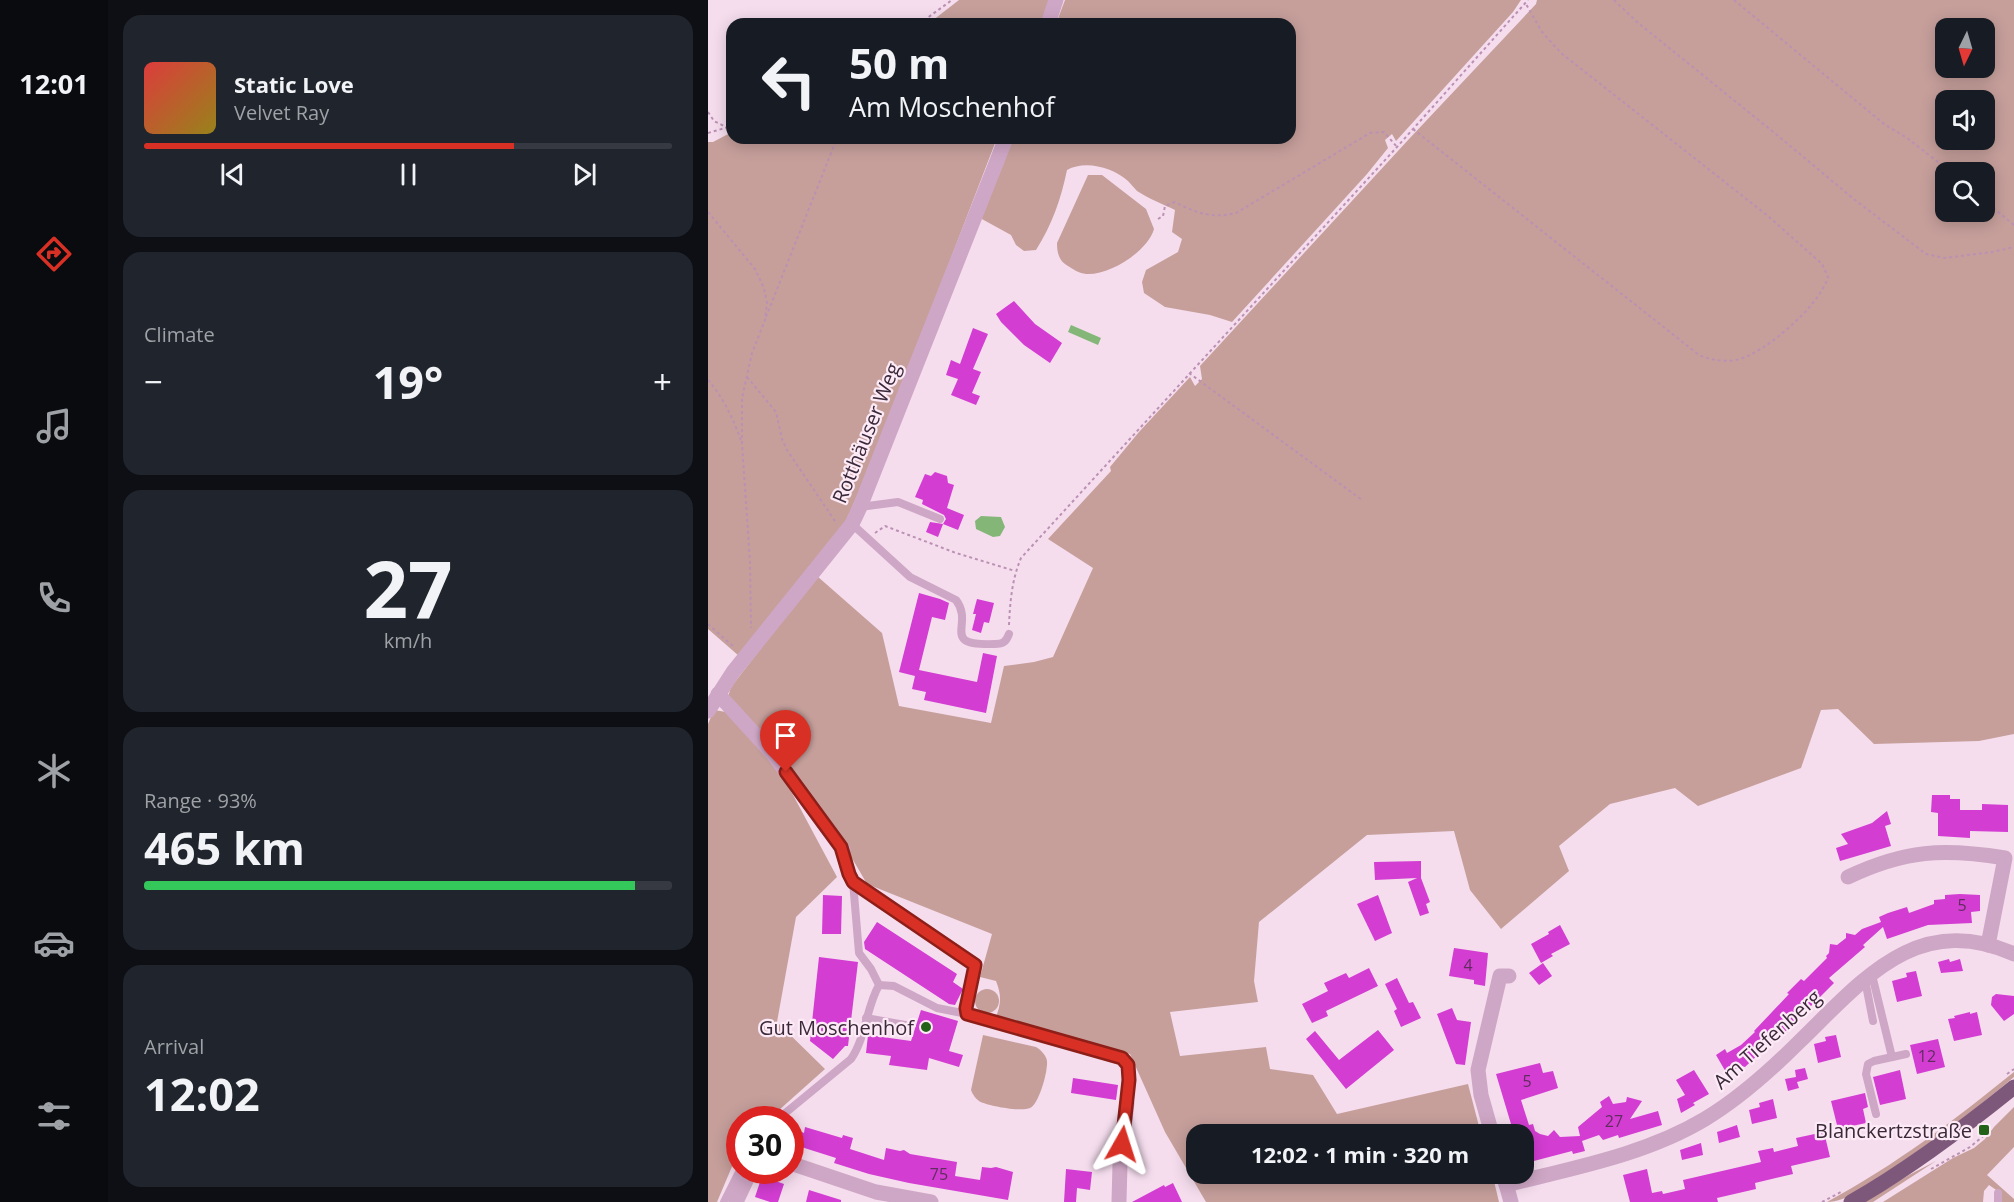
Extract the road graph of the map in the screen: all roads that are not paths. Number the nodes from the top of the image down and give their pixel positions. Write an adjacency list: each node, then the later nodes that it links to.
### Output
1 (1056, 0): 2 (street)
2 (1050, 18)
3 (1004, 144): 4 (street, Rotthäuser Weg)
4 (860, 507): 5 (lane); 6 (street, Rotthäuser Weg)
5 (940, 519)
6 (848, 529): 7 (lane); 8 (street, Rotthäuser Weg)
7 (1008, 634)
8 (718, 694): 9 (street, Rotthäuser Weg); 10 (street)
9 (708, 711)
10 (843, 850): 13 (lane)
11 (2010, 856): 12 (street); 14 (street)
12 (1848, 877)
13 (853, 882): 18 (lane); 19 (lane)
14 (1988, 945): 15 (street, Am Tiefenberg); 17 (street, Am Tiefenberg)
15 (2014, 954)
16 (1509, 976): 29 (street)
17 (1868, 976): 21 (lane); 24 (lane); 31 (street, Am Tiefenberg)
18 (879, 985): 19 (lane); 20 (lane)
19 (967, 1014): 26 (lane)
20 (866, 1018): 22 (lane); 27 (lane)
21 (1873, 1021)
22 (905, 1025)
23 (1906, 1054): 24 (lane)
24 (1892, 1057): 28 (lane)
25 (2008, 1083): 35 (main road)
26 (1127, 1103): 39 (street)
27 (794, 1106)
28 (1876, 1114)
29 (1489, 1124)
30 (804, 1168): 38 (street)
31 (1534, 1173)
32 (733, 1184): 36 (lane)
33 (744, 1184): 37 (street)
34 (1506, 1184): 40 (street)
35 (1850, 1195)
36 (724, 1202)
37 (736, 1202)
38 (931, 1202)
39 (1119, 1202)
40 (1511, 1202)

